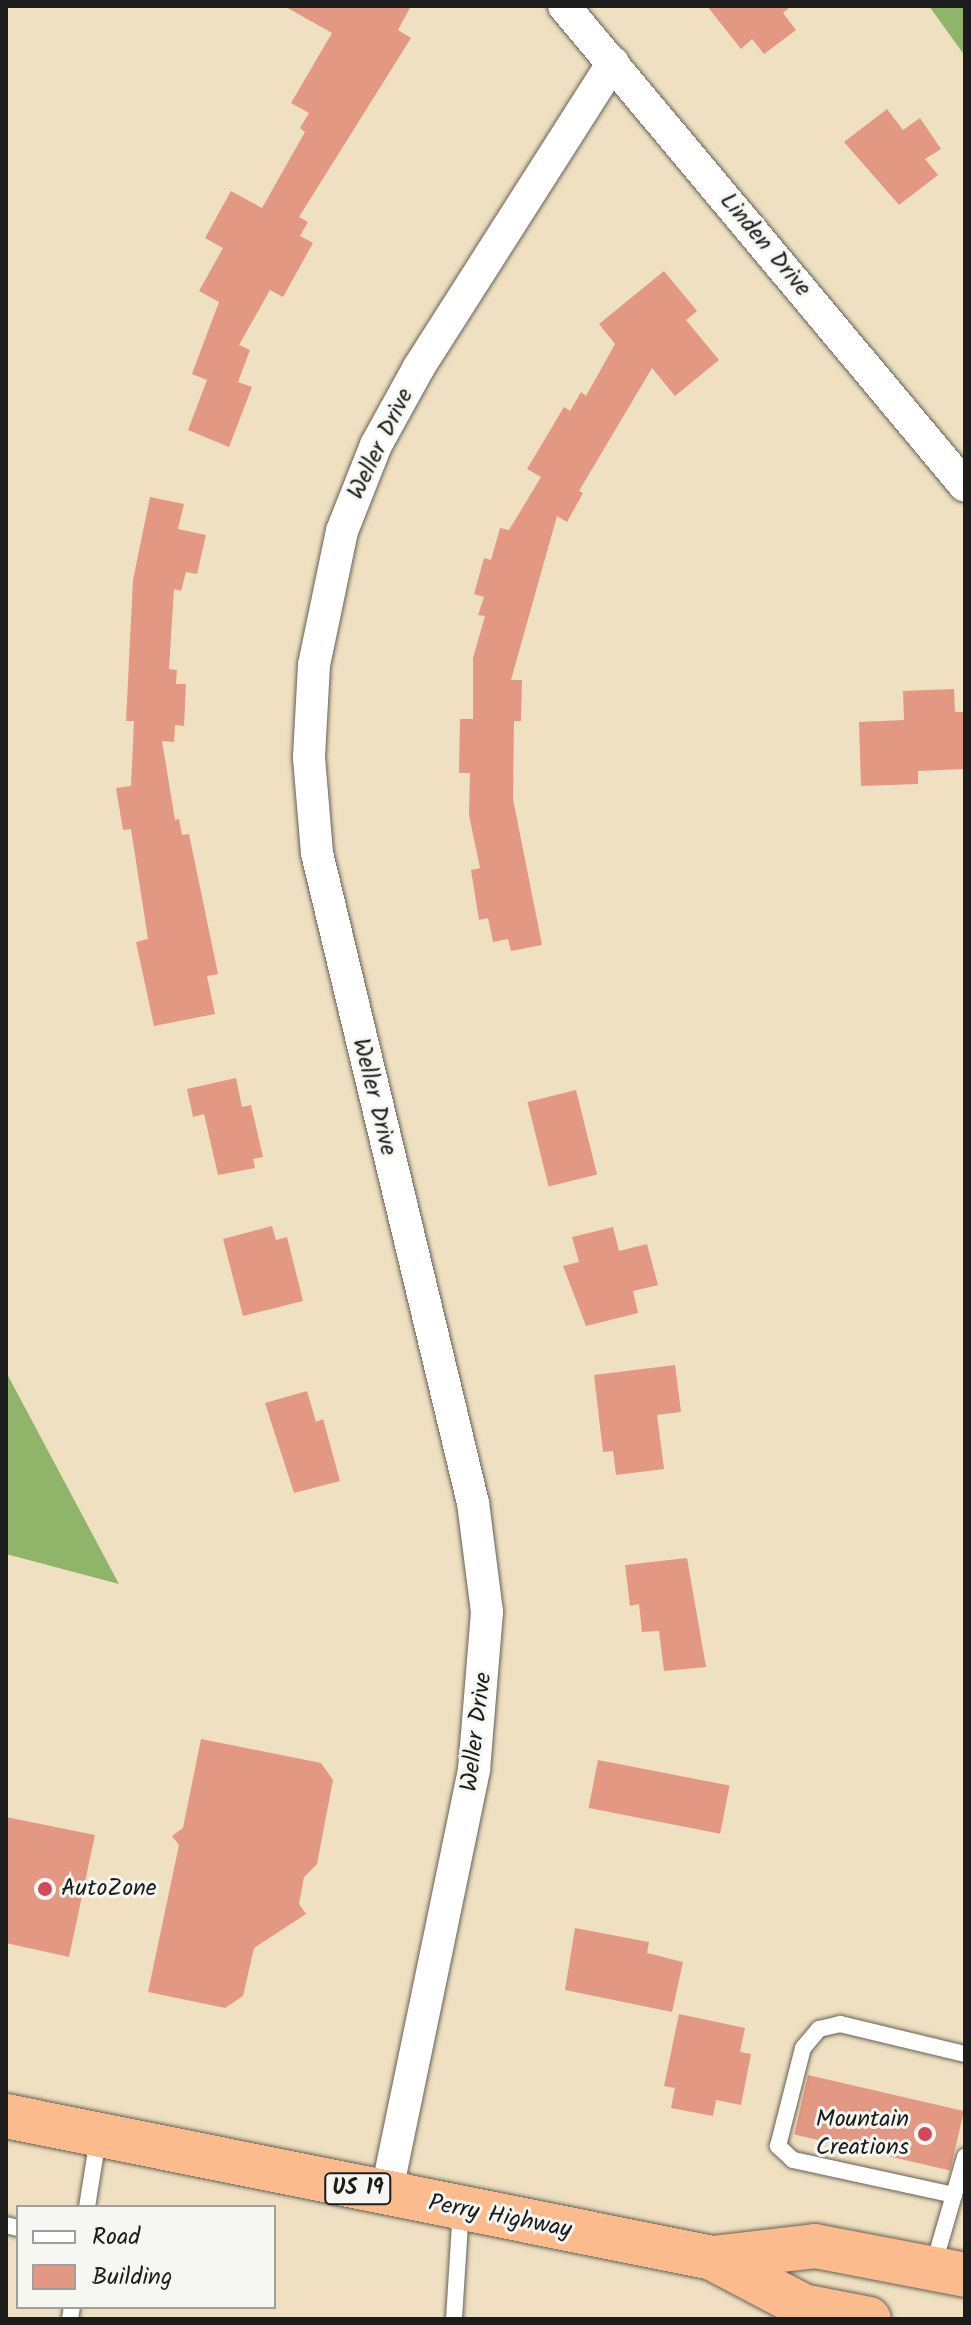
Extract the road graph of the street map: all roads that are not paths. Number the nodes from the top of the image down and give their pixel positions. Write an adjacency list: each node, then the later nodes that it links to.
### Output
1 (564, 6): 2 (street, Linden Drive)
2 (613, 62): 3 (street, Linden Drive); 8 (street, Weller Drive)
3 (965, 486)
4 (965, 2054): 9 (lane)
5 (6, 2116): 6 (highway, Perry Highway / US 19)
6 (99, 2135): 8 (highway, Perry Highway / US 19); 10 (lane)
7 (965, 2157): 9 (lane)
8 (386, 2195): 11 (highway, Perry Highway / US 19)
9 (954, 2195): 13 (lane)
10 (87, 2205)
11 (461, 2209): 12 (highway, Perry Highway / US 19); 14 (lane)
12 (712, 2258): 13 (highway, Perry Highway / US 19); 15 (highway, Perry Highway / US 19)
13 (949, 2272)
14 (454, 2319)
15 (869, 2319)

